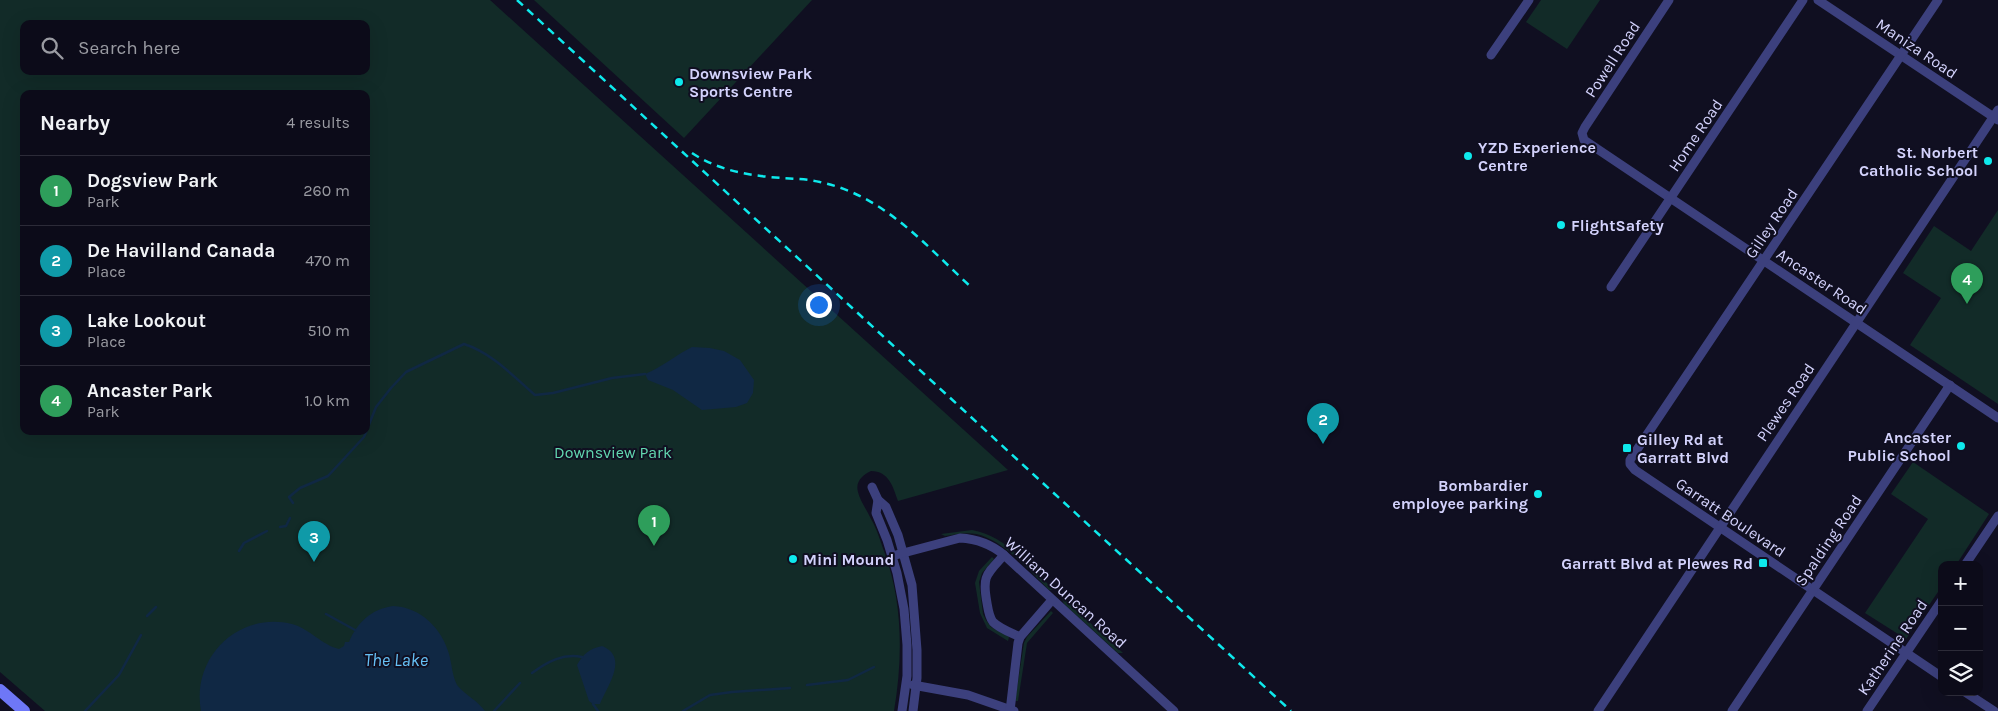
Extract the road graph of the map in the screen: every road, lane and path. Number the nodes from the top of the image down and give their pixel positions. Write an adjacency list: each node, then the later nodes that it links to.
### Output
1 (1529, 0): 6 (street)
2 (1668, 0): 9 (street, Powell Road)
3 (1803, 0): 10 (street, Home Road)
4 (1818, 0): 7 (street, Maniza Road)
5 (1938, 0): 7 (street, Gilley Road)
6 (1491, 55)
7 (1901, 55): 8 (street, Maniza Road); 11 (street, Gilley Road)
8 (1996, 116): 13 (street, Plewes Road)
9 (1582, 135): 10 (street, Ancaster Road)
10 (1671, 199): 11 (street, Ancaster Road); 12 (street, Home Road)
11 (1764, 260): 13 (street, Ancaster Road); 16 (street, Gilley Road)
12 (1611, 287)
13 (1857, 322): 14 (street, Ancaster Road); 20 (street, Plewes Road)
14 (1950, 385): 15 (street, Ancaster Road); 25 (street, Spalding Road)
15 (1998, 418)
16 (1630, 464): 20 (street, Garratt Boulevard)
17 (872, 487): 18 (street)
18 (878, 500): 21 (street); 23 (street)
19 (1998, 516): 24 (street)
20 (1720, 528): 25 (street, Garratt Boulevard); 40 (street, Plewes Road)
21 (903, 553): 22 (street, William Duncan Road); 23 (street, William Duncan Road); 32 (street)
22 (1004, 555): 26 (street, William Duncan Road); 28 (street)
23 (892, 556): 31 (street)
24 (1968, 561)
25 (1813, 590): 29 (street, Garratt Boulevard); 41 (street, Spalding Road)
26 (1052, 600): 28 (street); 39 (street, William Duncan Road)
27 (1938, 606): 29 (street, Katherine Road)
28 (1020, 637): 35 (street)
29 (1905, 653): 30 (street, Garratt Boulevard); 42 (street, Katherine Road)
30 (1938, 674)
31 (906, 684): 32 (street); 37 (street)
32 (917, 685): 35 (street); 38 (street)
33 (0, 690): 36 (main road)
34 (1971, 696): 43 (street)
35 (1011, 710)
36 (24, 711)
37 (902, 711)
38 (913, 711)
39 (1174, 711)
40 (1598, 711)
41 (1732, 711)
42 (1867, 711)
43 (1994, 711)

